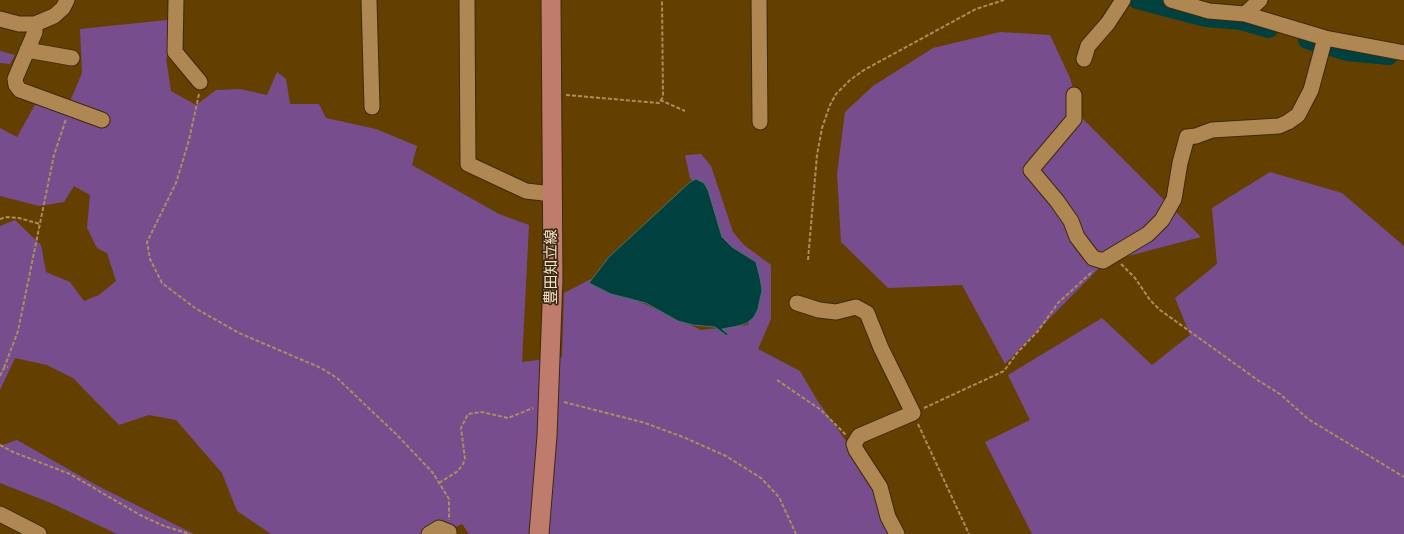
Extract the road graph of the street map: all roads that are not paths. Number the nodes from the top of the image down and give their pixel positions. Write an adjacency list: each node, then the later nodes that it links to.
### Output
1 (67, 0): 12 (street)
2 (176, 0): 18 (street)
3 (369, 0): 20 (street)
4 (467, 0): 23 (street)
5 (551, 0): 23 (main road, 豊田知立線)
6 (759, 0): 22 (street)
7 (1123, 0): 17 (street)
8 (1171, 0): 10 (street)
9 (1260, 0): 10 (street)
10 (1245, 14): 13 (street)
11 (0, 19): 12 (street)
12 (35, 24): 14 (street)
13 (1325, 38): 15 (street); 19 (street)
14 (27, 50): 16 (street); 21 (street)
15 (1404, 53)
16 (72, 58)
17 (1084, 59)
18 (200, 82)
19 (1074, 95)
20 (372, 107)
21 (102, 120)
22 (760, 122)
23 (552, 194): 29 (main road, 豊田知立線)
24 (797, 303): 30 (street)
25 (0, 514): 27 (street)
26 (449, 533): 28 (street)
27 (39, 534)
28 (429, 534)
29 (539, 534)
30 (897, 534)

